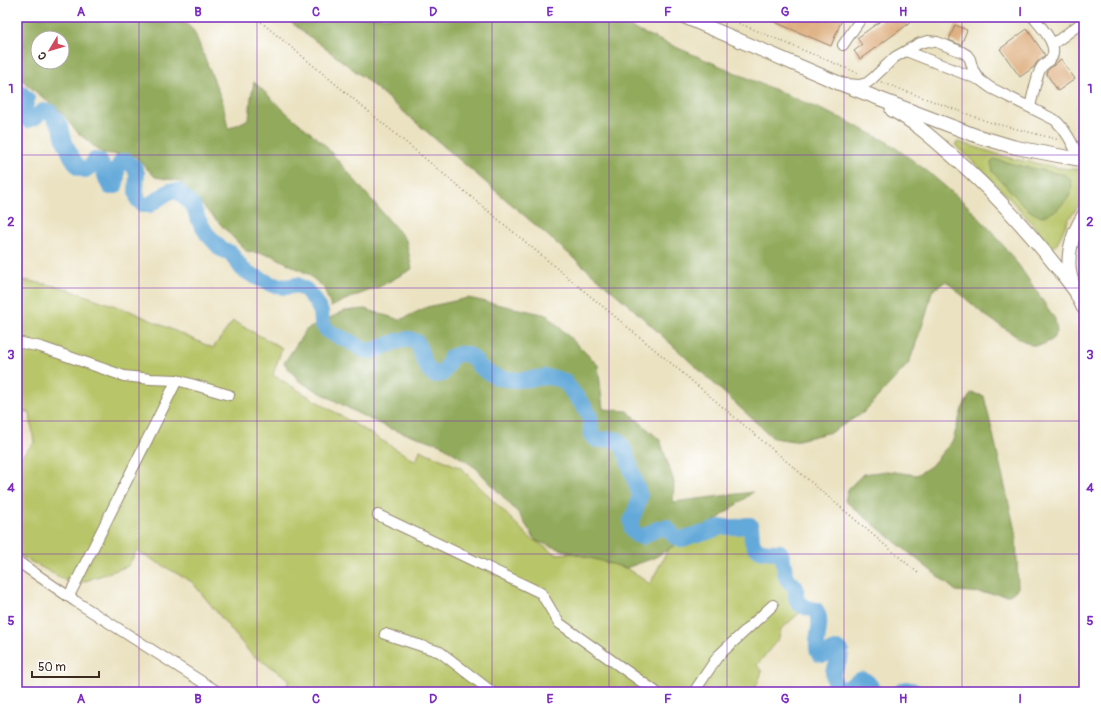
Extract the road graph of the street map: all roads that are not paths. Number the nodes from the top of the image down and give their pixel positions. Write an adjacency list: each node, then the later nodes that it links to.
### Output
1 (685, 17): 9 (main road)
2 (862, 17): 6 (street)
3 (1033, 17): 5 (street)
4 (1084, 21): 5 (street)
5 (1053, 44): 10 (street)
6 (843, 45)
7 (906, 51): 8 (street); 8 (street); 9 (street)
8 (980, 80): 10 (street)
9 (841, 84): 11 (main road); 13 (main road)
10 (1030, 107): 11 (street)
11 (1082, 160)
12 (1084, 215): 13 (main road)
13 (1082, 302)
14 (17, 342): 15 (street)
15 (177, 380): 16 (street); 19 (street)
16 (229, 395)
17 (378, 515): 24 (street)
18 (17, 561): 19 (street)
19 (69, 596): 22 (street)
20 (773, 605): 25 (street)
21 (385, 634): 23 (street)
22 (218, 692)
23 (492, 692)
24 (656, 692)
25 (694, 692)

